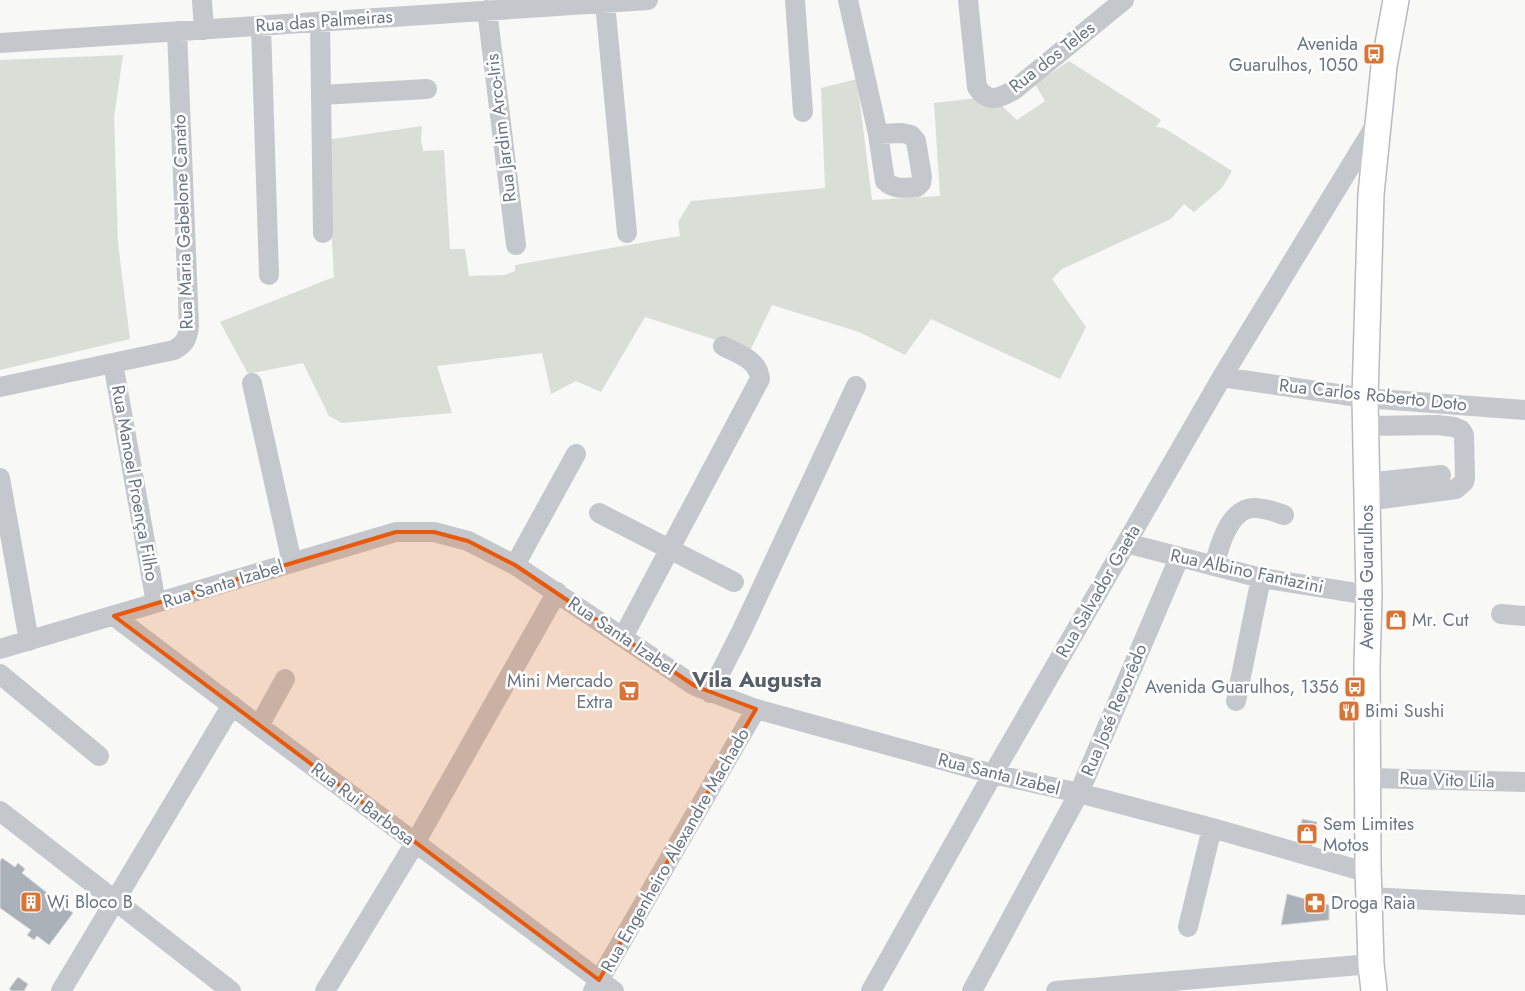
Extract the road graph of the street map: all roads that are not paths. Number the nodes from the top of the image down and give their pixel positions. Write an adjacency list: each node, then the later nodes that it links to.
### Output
1 (202, 0): 12 (street)
2 (648, 0): 8 (street, Rua das Palmeiras)
3 (795, 0): 17 (street)
4 (848, 0): 19 (street)
5 (968, 0): 6 (street, Rua dos Teles)
6 (1124, 0)
7 (1399, 2): 18 (main road, Avenida Guarulhos); 20 (main road, Avenida Guarulhos)
8 (604, 3): 9 (street, Rua das Palmeiras); 24 (street)
9 (487, 10): 10 (street, Rua das Palmeiras); 25 (street, Rua Jardim Arco-Iris)
10 (320, 22): 11 (street, Rua das Palmeiras); 16 (street)
11 (261, 26): 12 (street, Rua das Palmeiras); 26 (street)
12 (204, 30): 13 (street, Rua das Palmeiras)
13 (177, 31): 14 (street, Rua das Palmeiras); 28 (street, Rua Maria Gabelone Canato)
14 (0, 43)
15 (427, 89): 16 (street)
16 (321, 95): 23 (street)
17 (803, 112)
18 (1378, 121): 20 (main road, Avenida Guarulhos); 21 (street, Rua Salvador Gaeta)
19 (878, 134)
20 (1374, 162): 22 (main road, Avenida Guarulhos)
21 (1333, 194): 22 (street); 29 (street, Rua Salvador Gaeta)
22 (1370, 194): 33 (main road, Avenida Guarulhos)
23 (323, 233)
24 (627, 233)
25 (516, 245)
26 (270, 275)
27 (723, 346): 43 (street)
28 (113, 363): 32 (street, Rua Maria Gabelone Canato); 52 (street, Rua Manoel Proença Filho)
29 (1222, 377): 33 (street, Rua Carlos Roberto Doto); 42 (street, Rua Salvador Gaeta)
30 (252, 382): 45 (street)
31 (856, 386): 61 (street)
32 (0, 387)
33 (1365, 398): 34 (street, Rua Carlos Roberto Doto); 35 (main road, Avenida Guarulhos)
34 (1525, 410)
35 (1366, 426): 39 (main road, Avenida Guarulhos); 39 (street)
36 (576, 454): 46 (street)
37 (1441, 475): 39 (street)
38 (0, 478): 57 (street)
39 (1366, 492): 51 (main road, Avenida Guarulhos)
40 (599, 514): 43 (street)
41 (1284, 515): 47 (street)
42 (1126, 543): 44 (street, Rua Albino Fantazini); 67 (street, Rua Salvador Gaeta)
43 (669, 551): 49 (street); 56 (street)
44 (1179, 558): 47 (street, Rua Albino Fantazini); 70 (street, Rua José Revorêdo)
45 (292, 563): 46 (street, Rua Santa Izabel); 52 (street, Rua Santa Izabel)
46 (515, 565): 50 (street, Rua Santa Izabel)
47 (1214, 566): 48 (street, Rua Albino Fantazini)
48 (1261, 578): 51 (street, Rua Albino Fantazini); 62 (street)
49 (734, 582)
50 (557, 592): 56 (street, Rua Santa Izabel); 73 (street)
51 (1369, 595): 68 (main road, Avenida Guarulhos)
52 (156, 603): 54 (street, Rua Santa Izabel)
53 (1501, 614): 55 (street)
54 (114, 616): 57 (street, Rua Santa Izabel); 63 (street, Rua Rui Barbosa)
55 (1525, 616)
56 (623, 637): 61 (street, Rua Santa Izabel)
57 (28, 641): 58 (street, Rua Santa Izabel)
58 (0, 649)
59 (0, 674): 66 (street)
60 (285, 680): 65 (street)
61 (710, 693): 64 (street, Rua Santa Izabel)
62 (1236, 701)
63 (232, 705): 65 (street, Rua Rui Barbosa); 75 (street)
64 (756, 709): 67 (street, Rua Santa Izabel); 79 (street, Rua Engenheiro Alexandre Machado)
65 (259, 726): 73 (street, Rua Rui Barbosa)
66 (99, 756)
67 (993, 774): 70 (street, Rua Santa Izabel); 83 (street, Rua Salvador Gaeta)
68 (1368, 778): 69 (street, Rua Vito Lila); 74 (main road, Avenida Guarulhos)
69 (1525, 782)
70 (1079, 793): 72 (street, Rua Santa Izabel); 84 (street, Rua José Revorêdo)
71 (0, 811): 75 (street)
72 (1212, 828): 74 (street, Rua Santa Izabel); 77 (street)
73 (415, 842): 79 (street, Rua Rui Barbosa); 82 (street)
74 (1369, 885): 76 (street, Rua Santa Izabel); 78 (main road, Avenida Guarulhos)
75 (114, 902): 80 (street); 81 (street)
76 (1525, 905)
77 (1188, 927)
78 (1371, 964): 85 (street); 86 (main road, Avenida Guarulhos)
79 (602, 987)
80 (61, 991)
81 (231, 991)
82 (325, 991)
83 (871, 991)
84 (972, 991)
85 (1056, 991)
86 (1374, 991)

